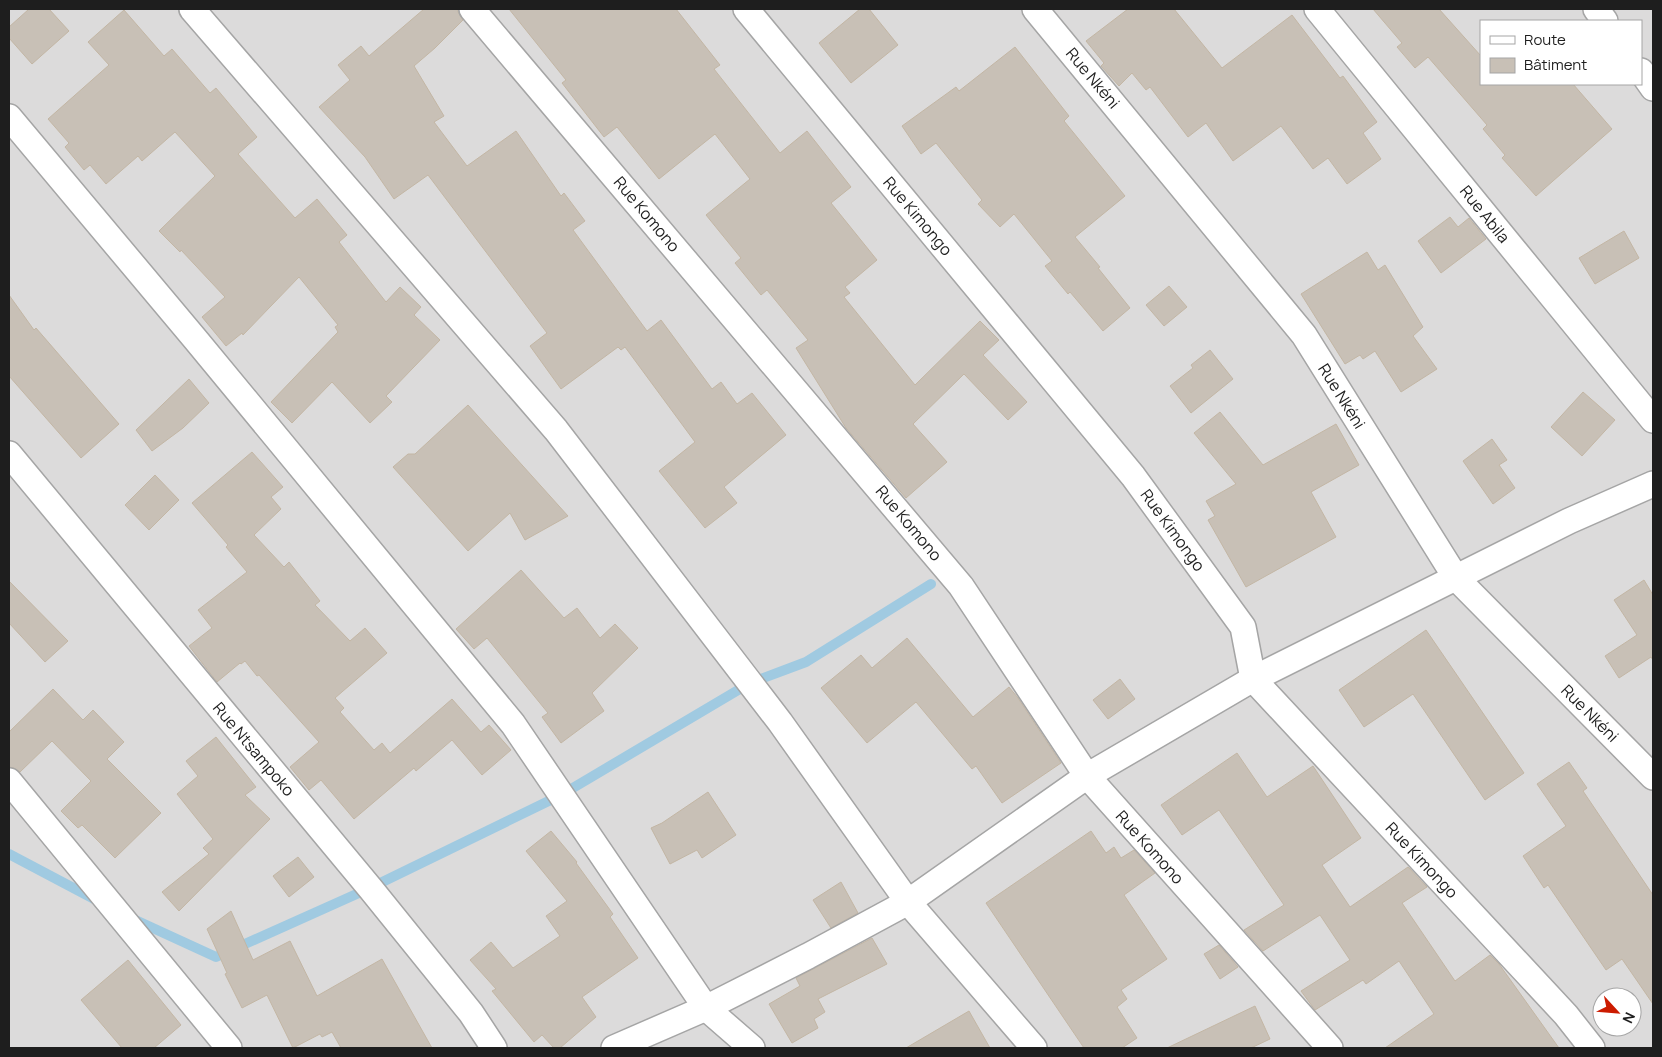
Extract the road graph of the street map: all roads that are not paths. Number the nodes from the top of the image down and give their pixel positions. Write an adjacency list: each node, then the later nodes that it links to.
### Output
1 (192, 9): 19 (street)
2 (472, 9): 16 (street, Rue Komono)
3 (746, 9): 15 (street, Rue Kimongo)
4 (1035, 9): 14 (street, Rue Nkéni)
5 (1317, 9): 11 (street, Rue Abila)
6 (1596, 9): 7 (street)
7 (1604, 20)
8 (1642, 72): 9 (street)
9 (1653, 88)
10 (9, 117): 20 (street)
11 (1653, 420)
12 (9, 454): 22 (street, Rue Ntsampoko)
13 (1653, 484): 14 (street)
14 (1456, 578): 15 (street); 17 (street, Rue Nkéni)
15 (1253, 679): 16 (street); 27 (street, Rue Kimongo)
16 (1087, 776): 19 (street); 26 (street, Rue Komono)
17 (1653, 777)
18 (9, 780): 21 (street)
19 (908, 902): 20 (street); 25 (street)
20 (706, 1008): 23 (street); 24 (street)
21 (229, 1048)
22 (494, 1048)
23 (614, 1048)
24 (752, 1048)
25 (1034, 1048)
26 (1330, 1048)
27 (1592, 1048)

